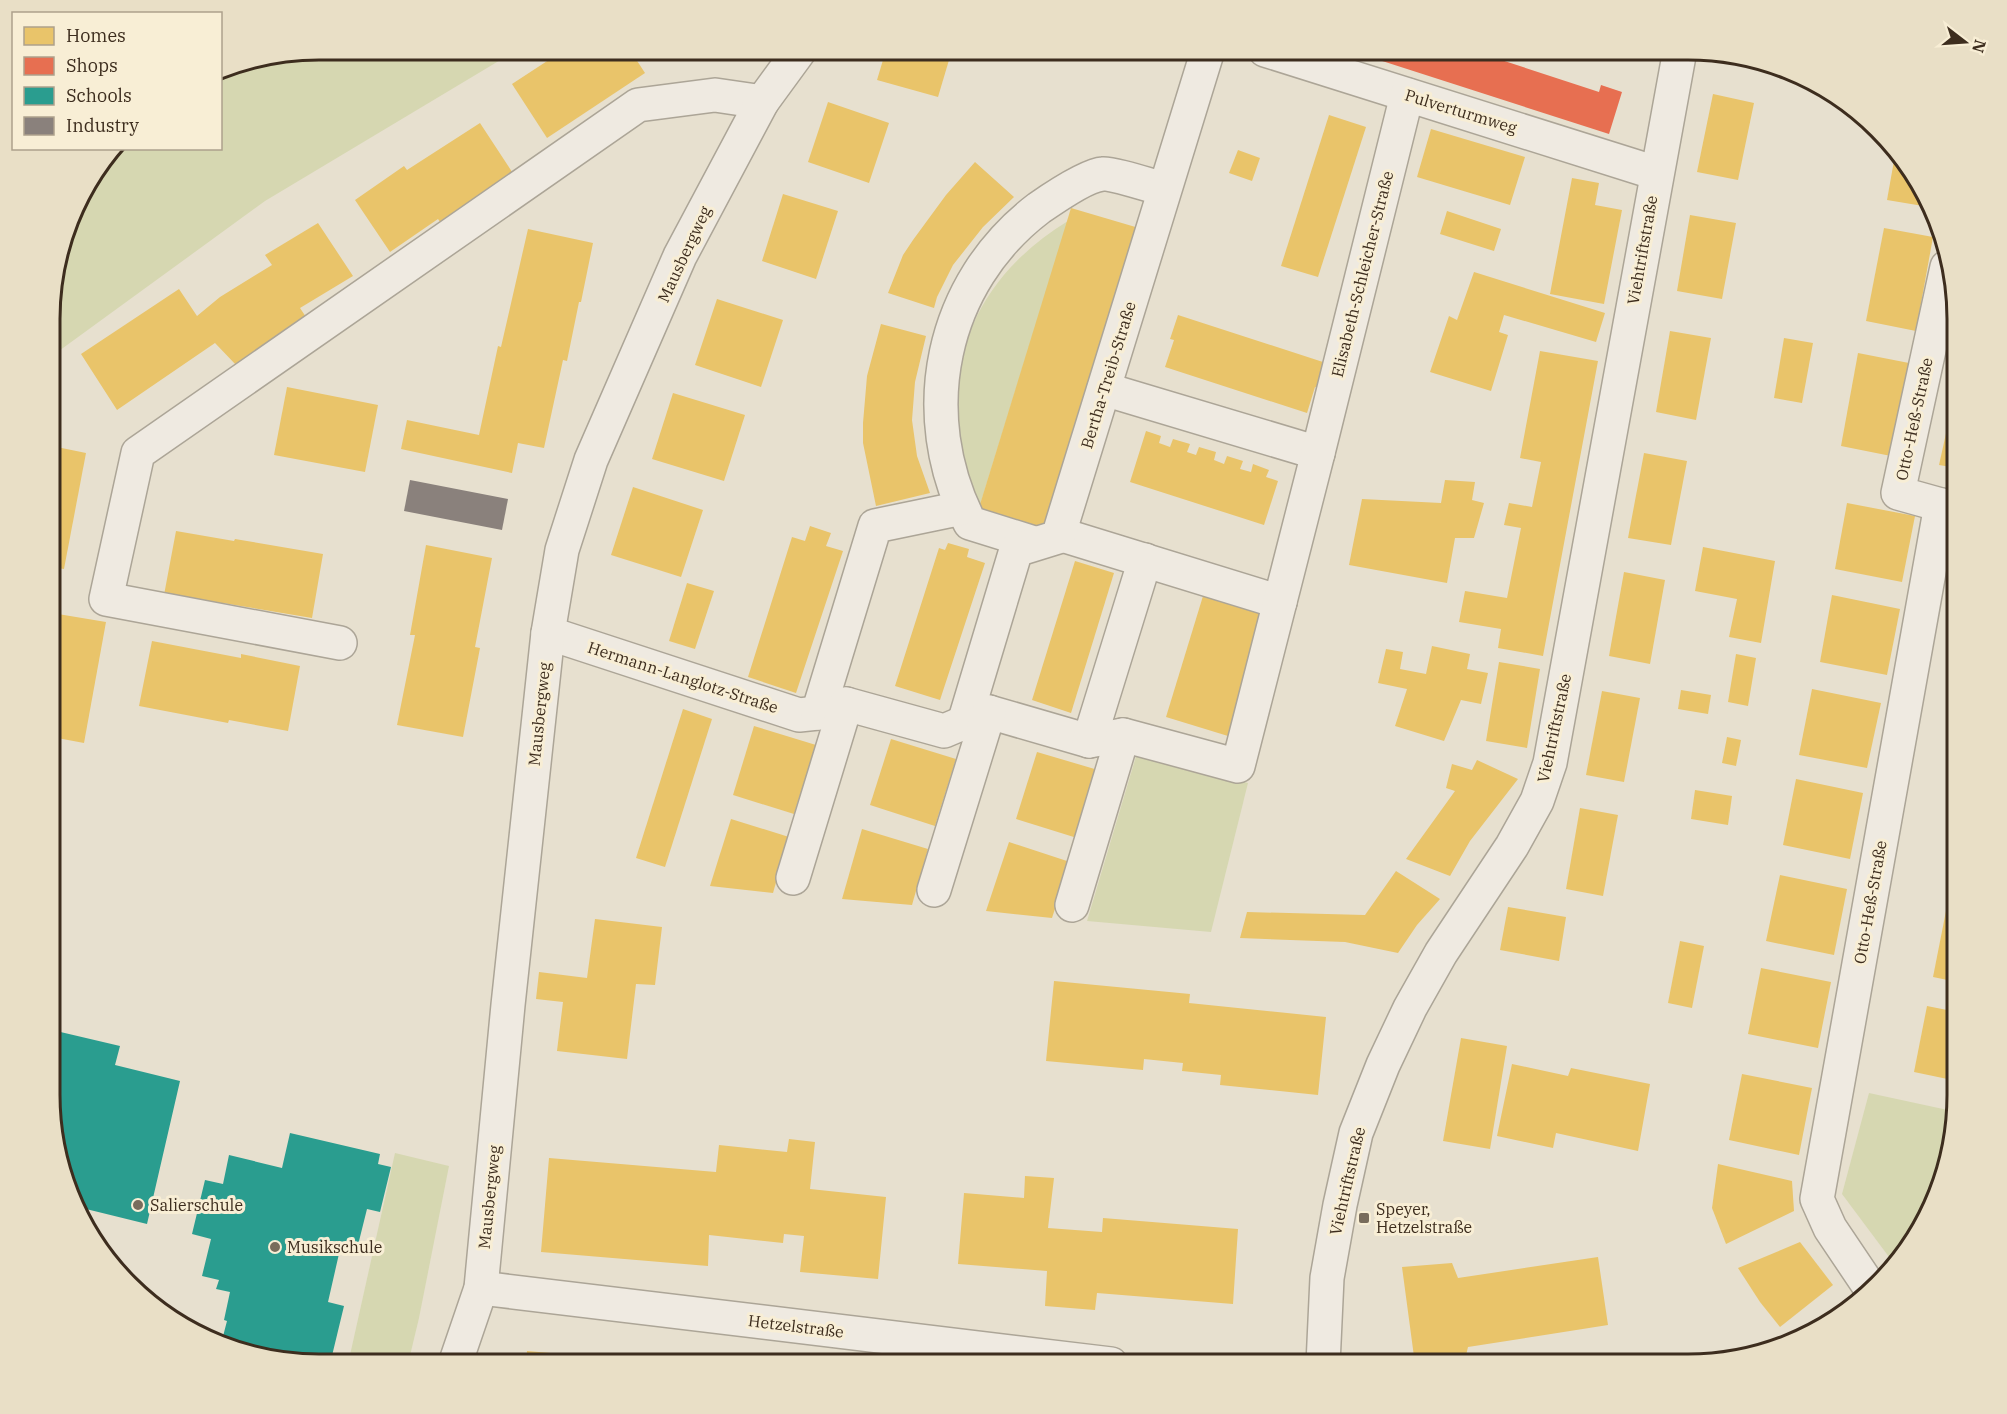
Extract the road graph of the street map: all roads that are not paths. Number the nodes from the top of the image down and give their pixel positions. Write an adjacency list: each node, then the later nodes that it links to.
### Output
1 (793, 60): 6 (street, Mausbergweg)
2 (1205, 60): 8 (street, Bertha-Treib-Straße)
3 (1297, 60): 5 (street, Pulverturmweg)
4 (1678, 60): 7 (street, Viehtriftstraße)
5 (1407, 95): 7 (street, Pulverturmweg); 11 (street, Elisabeth-Schleicher-Straße)
6 (762, 102): 18 (street, Mausbergweg); 19 (street)
7 (1656, 173): 32 (street, Viehtriftstraße)
8 (1164, 189): 10 (street, Bertha-Treib-Straße); 13 (street)
9 (1944, 280): 12 (street, Otto-Heß-Straße)
10 (1104, 389): 11 (street); 15 (street, Bertha-Treib-Straße)
11 (1318, 453): 17 (street, Elisabeth-Schleicher-Straße)
12 (1947, 506)
13 (962, 508): 15 (street); 20 (street)
14 (1947, 517): 28 (street, Otto-Heß-Straße)
15 (1036, 543): 16 (street); 21 (street)
16 (1145, 560): 17 (street); 23 (street)
17 (1280, 602): 24 (street, Elisabeth-Schleicher-Straße)
18 (548, 633): 20 (street, Hermann-Langlotz-Straße); 29 (street, Mausbergweg)
19 (340, 643)
20 (832, 709): 21 (street, Hermann-Langlotz-Straße); 25 (street)
21 (977, 718): 23 (street, Hermann-Langlotz-Straße); 26 (street)
22 (1123, 735): 23 (street, Hermann-Langlotz-Straße); 24 (street, Hermann-Langlotz-Straße); 27 (street)
23 (1089, 741)
24 (1238, 766)
25 (793, 878)
26 (934, 891)
27 (1072, 904)
28 (1867, 1282)
29 (481, 1288): 30 (street, Mausbergweg); 31 (street, Hetzelstraße)
30 (458, 1354)
31 (1028, 1354)
32 (1323, 1354)

